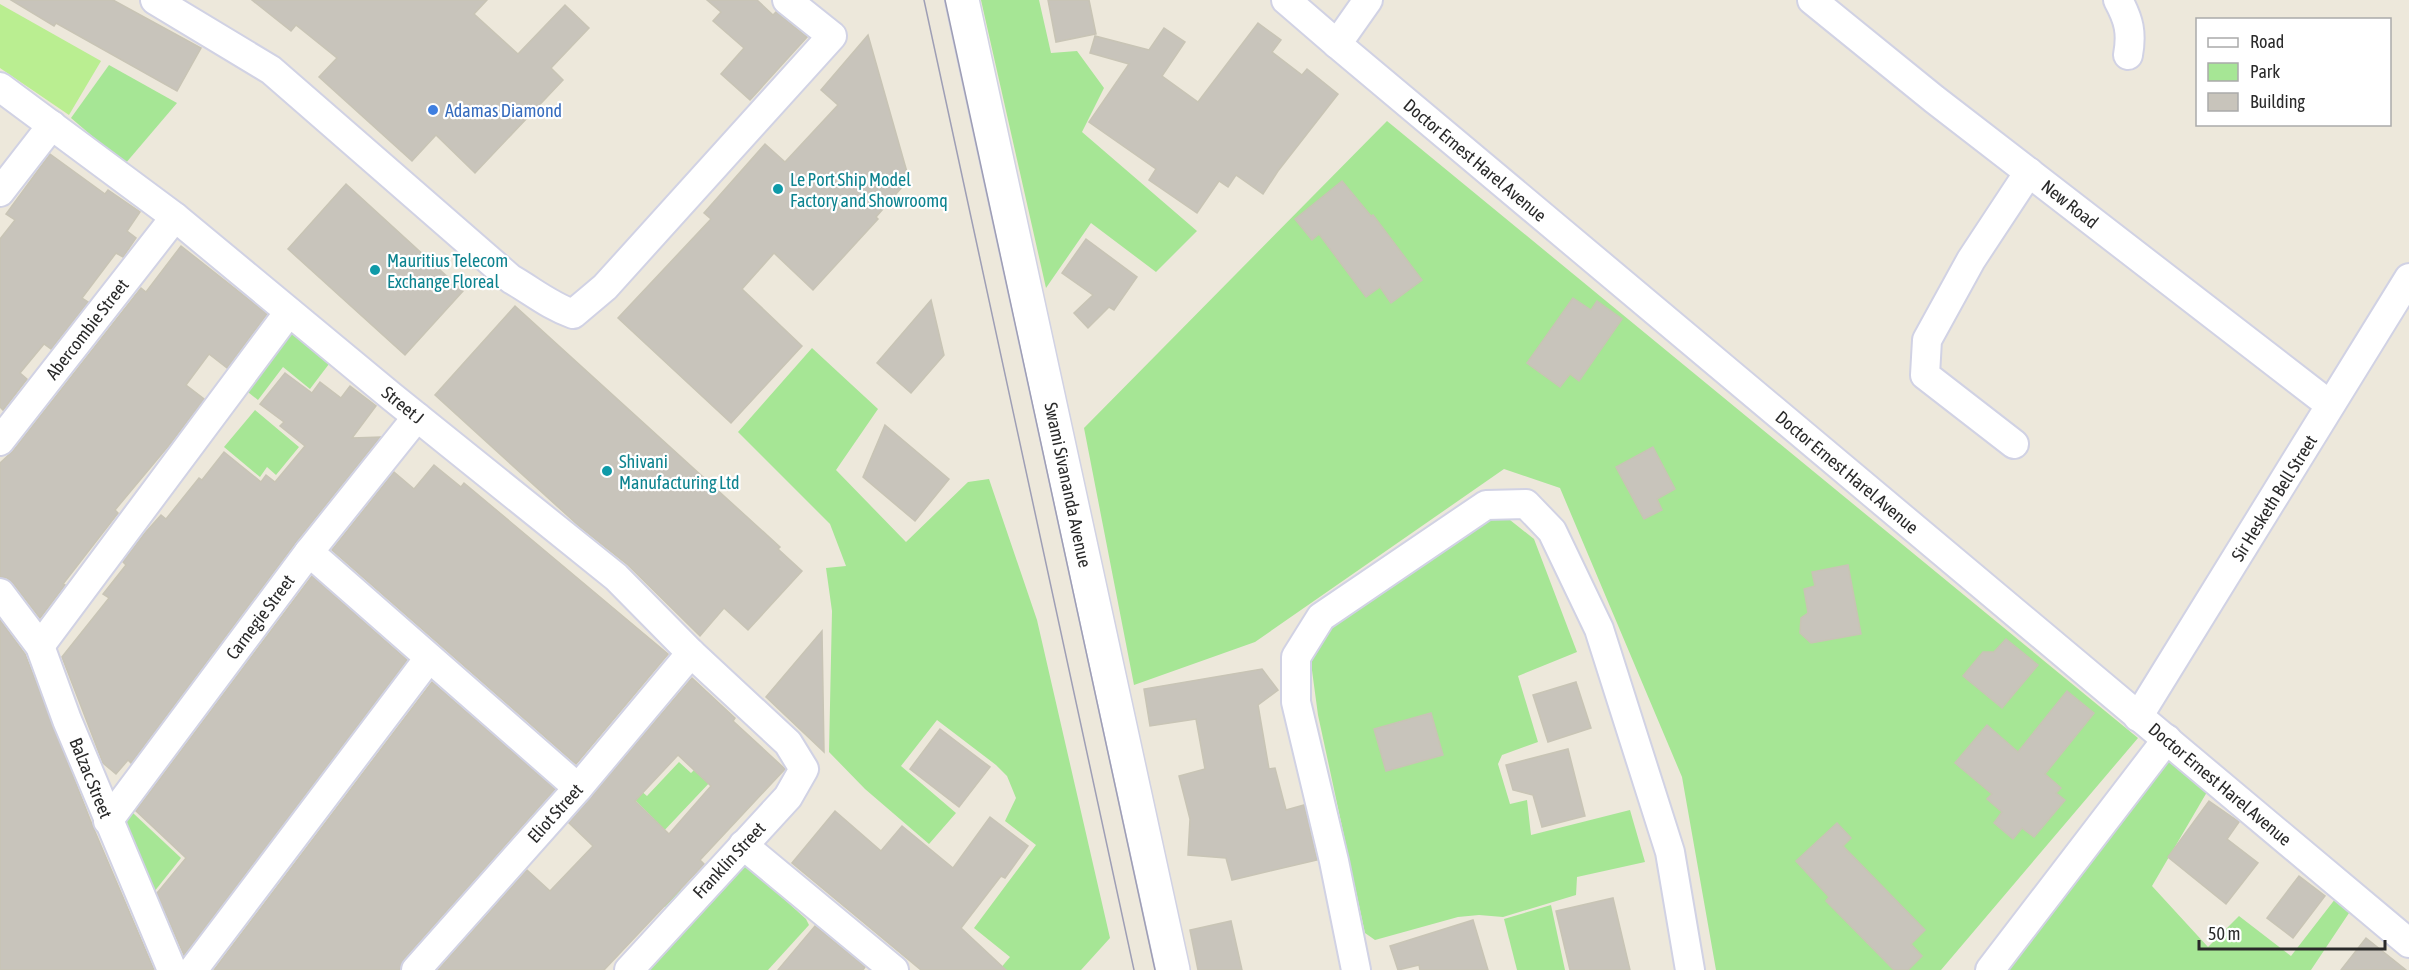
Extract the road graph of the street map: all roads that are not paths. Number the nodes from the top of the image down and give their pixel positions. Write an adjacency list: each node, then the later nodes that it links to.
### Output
1 (155, 0): 2 (street)
2 (787, 0)
3 (962, 0): 38 (street, Swami Sivananda Avenue)
4 (1287, 0): 8 (street, Doctor Ernest Harel Avenue)
5 (1368, 0): 8 (street)
6 (1812, 0): 12 (street, New Road)
7 (2118, 0): 9 (street)
8 (1337, 44): 26 (street, Doctor Ernest Harel Avenue)
9 (2128, 55)
10 (0, 87): 11 (street, Street J)
11 (52, 126): 13 (street); 14 (street, Street J)
12 (2029, 172): 17 (street, New Road); 20 (street)
13 (0, 192)
14 (175, 217): 16 (street, Street J); 19 (street, Abercombie Street)
15 (2409, 279): 17 (street, Sir Hesketh Bell Street)
16 (289, 312): 18 (street, Street J); 23 (street)
17 (2330, 405): 26 (street, Sir Hesketh Bell Street)
18 (417, 417): 21 (street, Carnegie Street); 24 (street, Street J)
19 (0, 441)
20 (2014, 444)
21 (309, 552): 25 (street); 30 (street, Carnegie Street)
22 (0, 593): 23 (street, Balzac Street)
23 (40, 646): 30 (street, Balzac Street)
24 (691, 653): 28 (street, Street J); 29 (street, Eliot Street)
25 (429, 658): 29 (street); 34 (street)
26 (2138, 717): 27 (street, Doctor Ernest Harel Avenue)
27 (2167, 739): 32 (street, Doctor Ernest Harel Avenue); 41 (street)
28 (788, 743): 31 (street, Franklin Street)
29 (578, 788): 35 (street, Eliot Street)
30 (108, 821): 33 (street, Balzac Street)
31 (743, 845): 36 (street, Franklin Street); 37 (street)
32 (2409, 943)
33 (171, 970)
34 (193, 970)
35 (416, 970)
36 (629, 970)
37 (894, 970)
38 (1173, 970)
39 (1356, 970): 40 (street)
40 (1690, 970)
41 (1990, 970)

